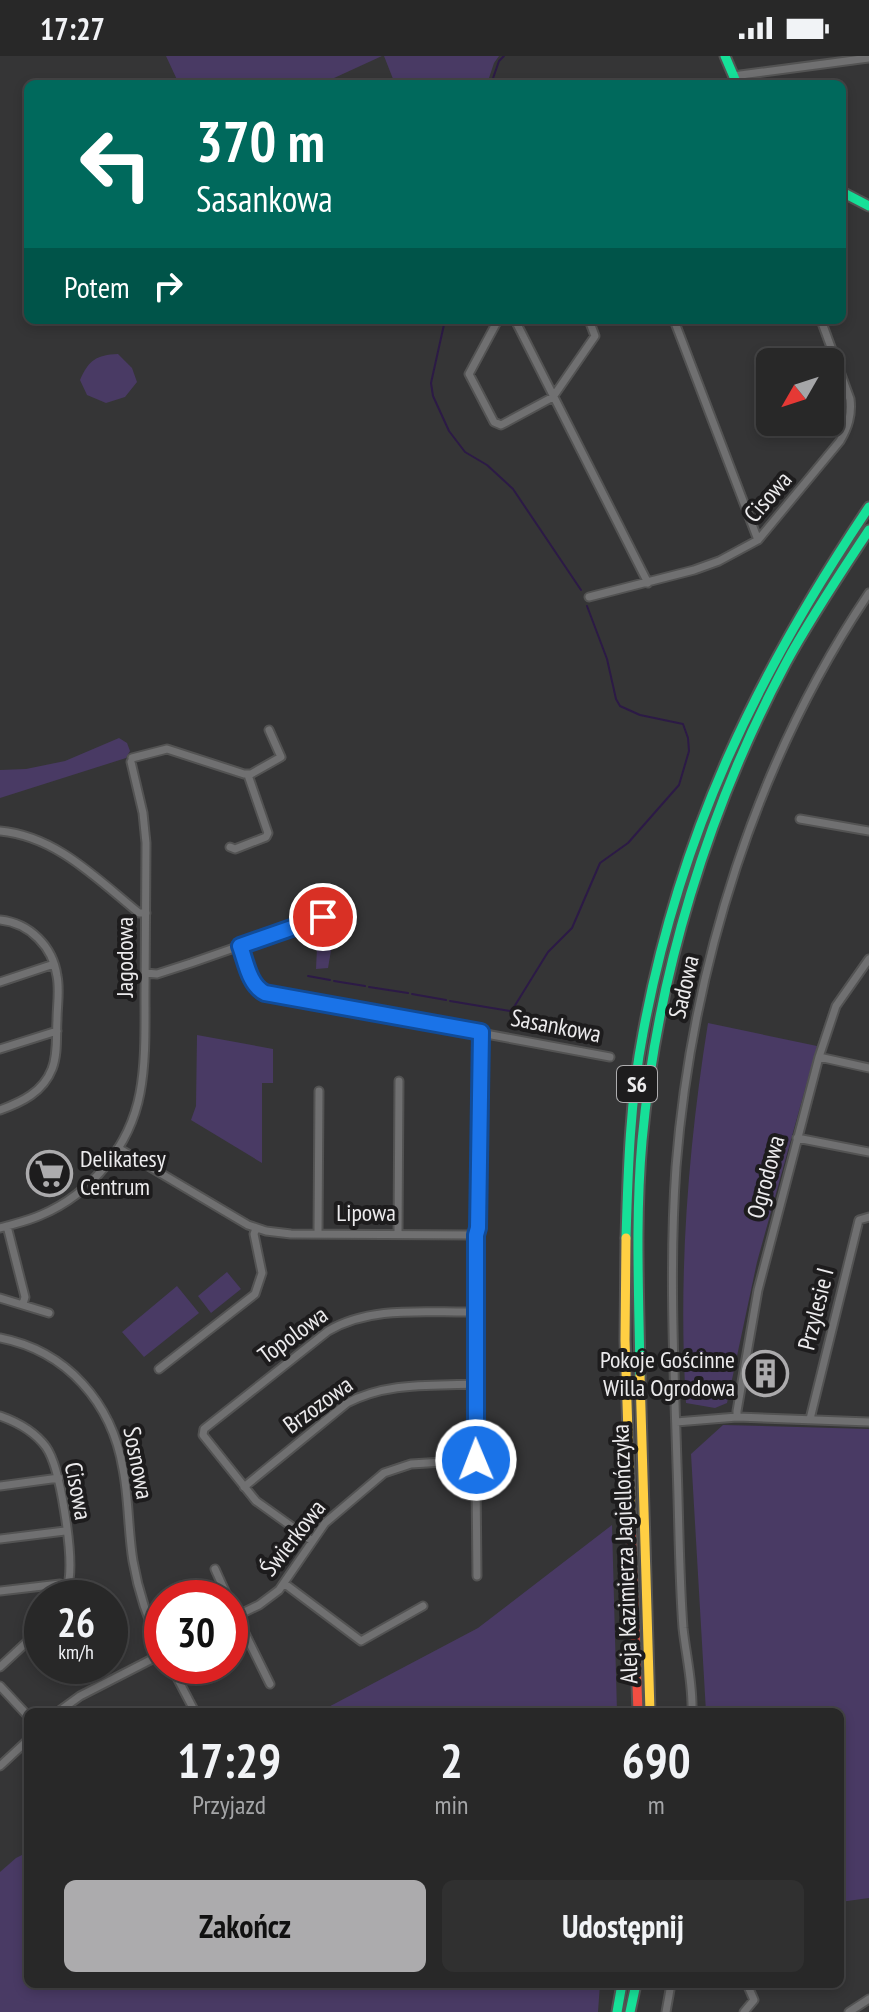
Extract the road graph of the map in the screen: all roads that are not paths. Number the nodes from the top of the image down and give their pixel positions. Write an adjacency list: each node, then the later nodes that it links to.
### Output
1 (725, 56): 3 (main road)
2 (869, 58): 3 (street)
3 (735, 80)
4 (846, 194): 5 (main road)
5 (869, 206)
6 (496, 324): 11 (street)
7 (517, 324): 11 (street)
8 (590, 324): 11 (street)
9 (676, 324): 14 (street)
10 (822, 324): 14 (street, Cisowa)
11 (553, 397): 15 (street)
12 (869, 507): 88 (main road, Aleja Kazimierza Jagiellończyka / S6)
13 (869, 530): 89 (main road, Aleja Kazimierza Jagiellończyka / S6)
14 (758, 540): 15 (street, Cisowa)
15 (648, 583): 17 (street, Cisowa)
16 (869, 593): 60 (street, Sadowa)
17 (589, 597)
18 (269, 730): 19 (street)
19 (248, 775): 23 (street); 24 (street, Jagodowa)
20 (800, 819): 22 (street)
21 (0, 831): 24 (street)
22 (869, 831)
23 (230, 847)
24 (146, 913): 30 (street, Jagodowa)
25 (323, 917): 27 (street)
26 (0, 920): 29 (street)
27 (240, 946): 30 (street); 33 (street, Sasankowa)
28 (869, 959): 36 (street, Ogrodowa)
29 (54, 964): 31 (street); 32 (street)
30 (145, 973): 42 (street, Jagodowa)
31 (0, 982)
32 (57, 1031): 34 (street); 40 (street)
33 (481, 1032): 35 (street, Sasankowa); 49 (street)
34 (0, 1049)
35 (610, 1057)
36 (819, 1057): 37 (street); 41 (street, Ogrodowa)
37 (869, 1068)
38 (399, 1081): 48 (street)
39 (319, 1091): 47 (street)
40 (0, 1110)
41 (797, 1138): 43 (street); 58 (street, Ogrodowa)
42 (118, 1148): 45 (street, Jagodowa); 46 (street)
43 (869, 1152)
44 (869, 1217): 59 (street, Przylesie I)
45 (4, 1227): 51 (street)
46 (256, 1228): 47 (street, Lipowa); 55 (street)
47 (318, 1233): 48 (street, Lipowa)
48 (398, 1233): 49 (street, Lipowa)
49 (476, 1235): 52 (street)
50 (0, 1298): 51 (street)
51 (23, 1304): 53 (street)
52 (475, 1312): 56 (street); 65 (street, Topolowa)
53 (49, 1313)
54 (0, 1338): 76 (street, Sosnowa)
55 (159, 1369)
56 (475, 1384): 62 (street); 65 (street, Brzozowa)
57 (0, 1416): 63 (street, Cisowa)
58 (737, 1417): 59 (street); 60 (street)
59 (810, 1419): 61 (street)
60 (676, 1422): 90 (street)
61 (869, 1422)
62 (476, 1460): 68 (street, Świerkowa); 70 (street)
63 (59, 1478): 64 (street); 66 (street, Cisowa)
64 (0, 1486)
65 (244, 1487): 68 (street)
66 (65, 1531): 67 (street); 71 (street, Cisowa)
67 (0, 1539)
68 (312, 1541): 73 (street, Świerkowa)
69 (215, 1569): 72 (street)
70 (477, 1576)
71 (67, 1580)
72 (220, 1580)
73 (285, 1584): 77 (street); 78 (street, Świerkowa)
74 (24, 1588): 75 (street)
75 (0, 1591)
76 (144, 1599)
77 (423, 1606)
78 (248, 1610)
79 (24, 1645): 82 (street)
80 (248, 1645): 84 (street)
81 (144, 1662): 86 (street)
82 (0, 1667)
83 (180, 1684): 87 (street)
84 (270, 1684)
85 (0, 1686): 91 (street)
86 (64, 1708)
87 (193, 1708)
88 (638, 1708)
89 (650, 1708)
90 (692, 1708)
91 (24, 1712)
92 (24, 1744): 93 (street)
93 (0, 1766)
94 (621, 1988): 99 (main road)
95 (635, 1988): 100 (main road)
96 (670, 1988): 101 (street)
97 (749, 1988): 102 (street)
98 (869, 1999): 103 (street)
99 (617, 2012)
100 (630, 2012)
101 (666, 2012)
102 (744, 2012)
103 (849, 2012)

